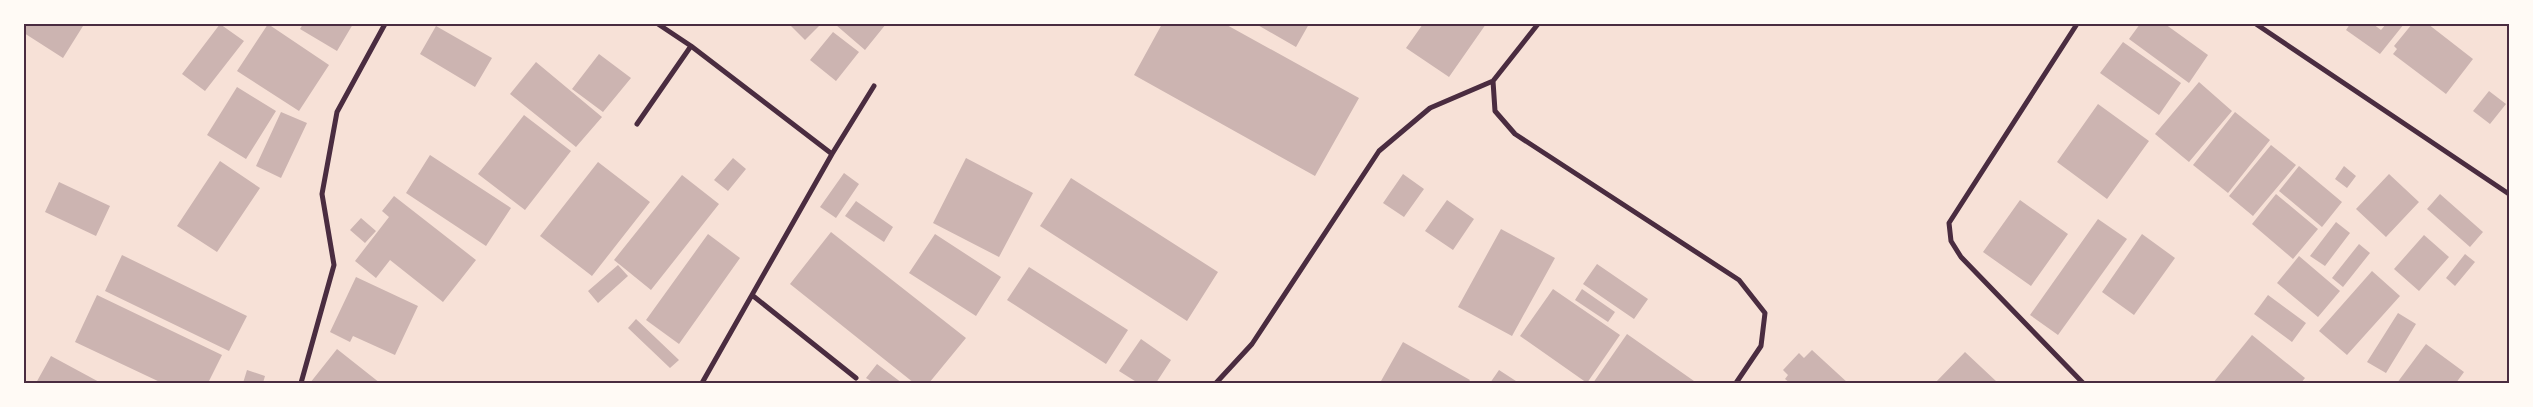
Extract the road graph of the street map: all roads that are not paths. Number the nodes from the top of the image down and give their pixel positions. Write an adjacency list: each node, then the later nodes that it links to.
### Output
1 (385, 24): 14 (street)
2 (658, 24): 6 (street)
3 (1538, 24): 7 (street)
4 (2077, 24): 18 (street)
5 (2256, 24): 11 (street)
6 (691, 46): 9 (street); 10 (street)
7 (1493, 80): 16 (street); 17 (street)
8 (874, 86): 10 (street)
9 (637, 124)
10 (832, 154): 12 (street)
11 (2509, 194)
12 (752, 295): 13 (street); 15 (street)
13 (856, 378)
14 (301, 383)
15 (702, 383)
16 (1216, 383)
17 (1736, 383)
18 (2083, 383)

